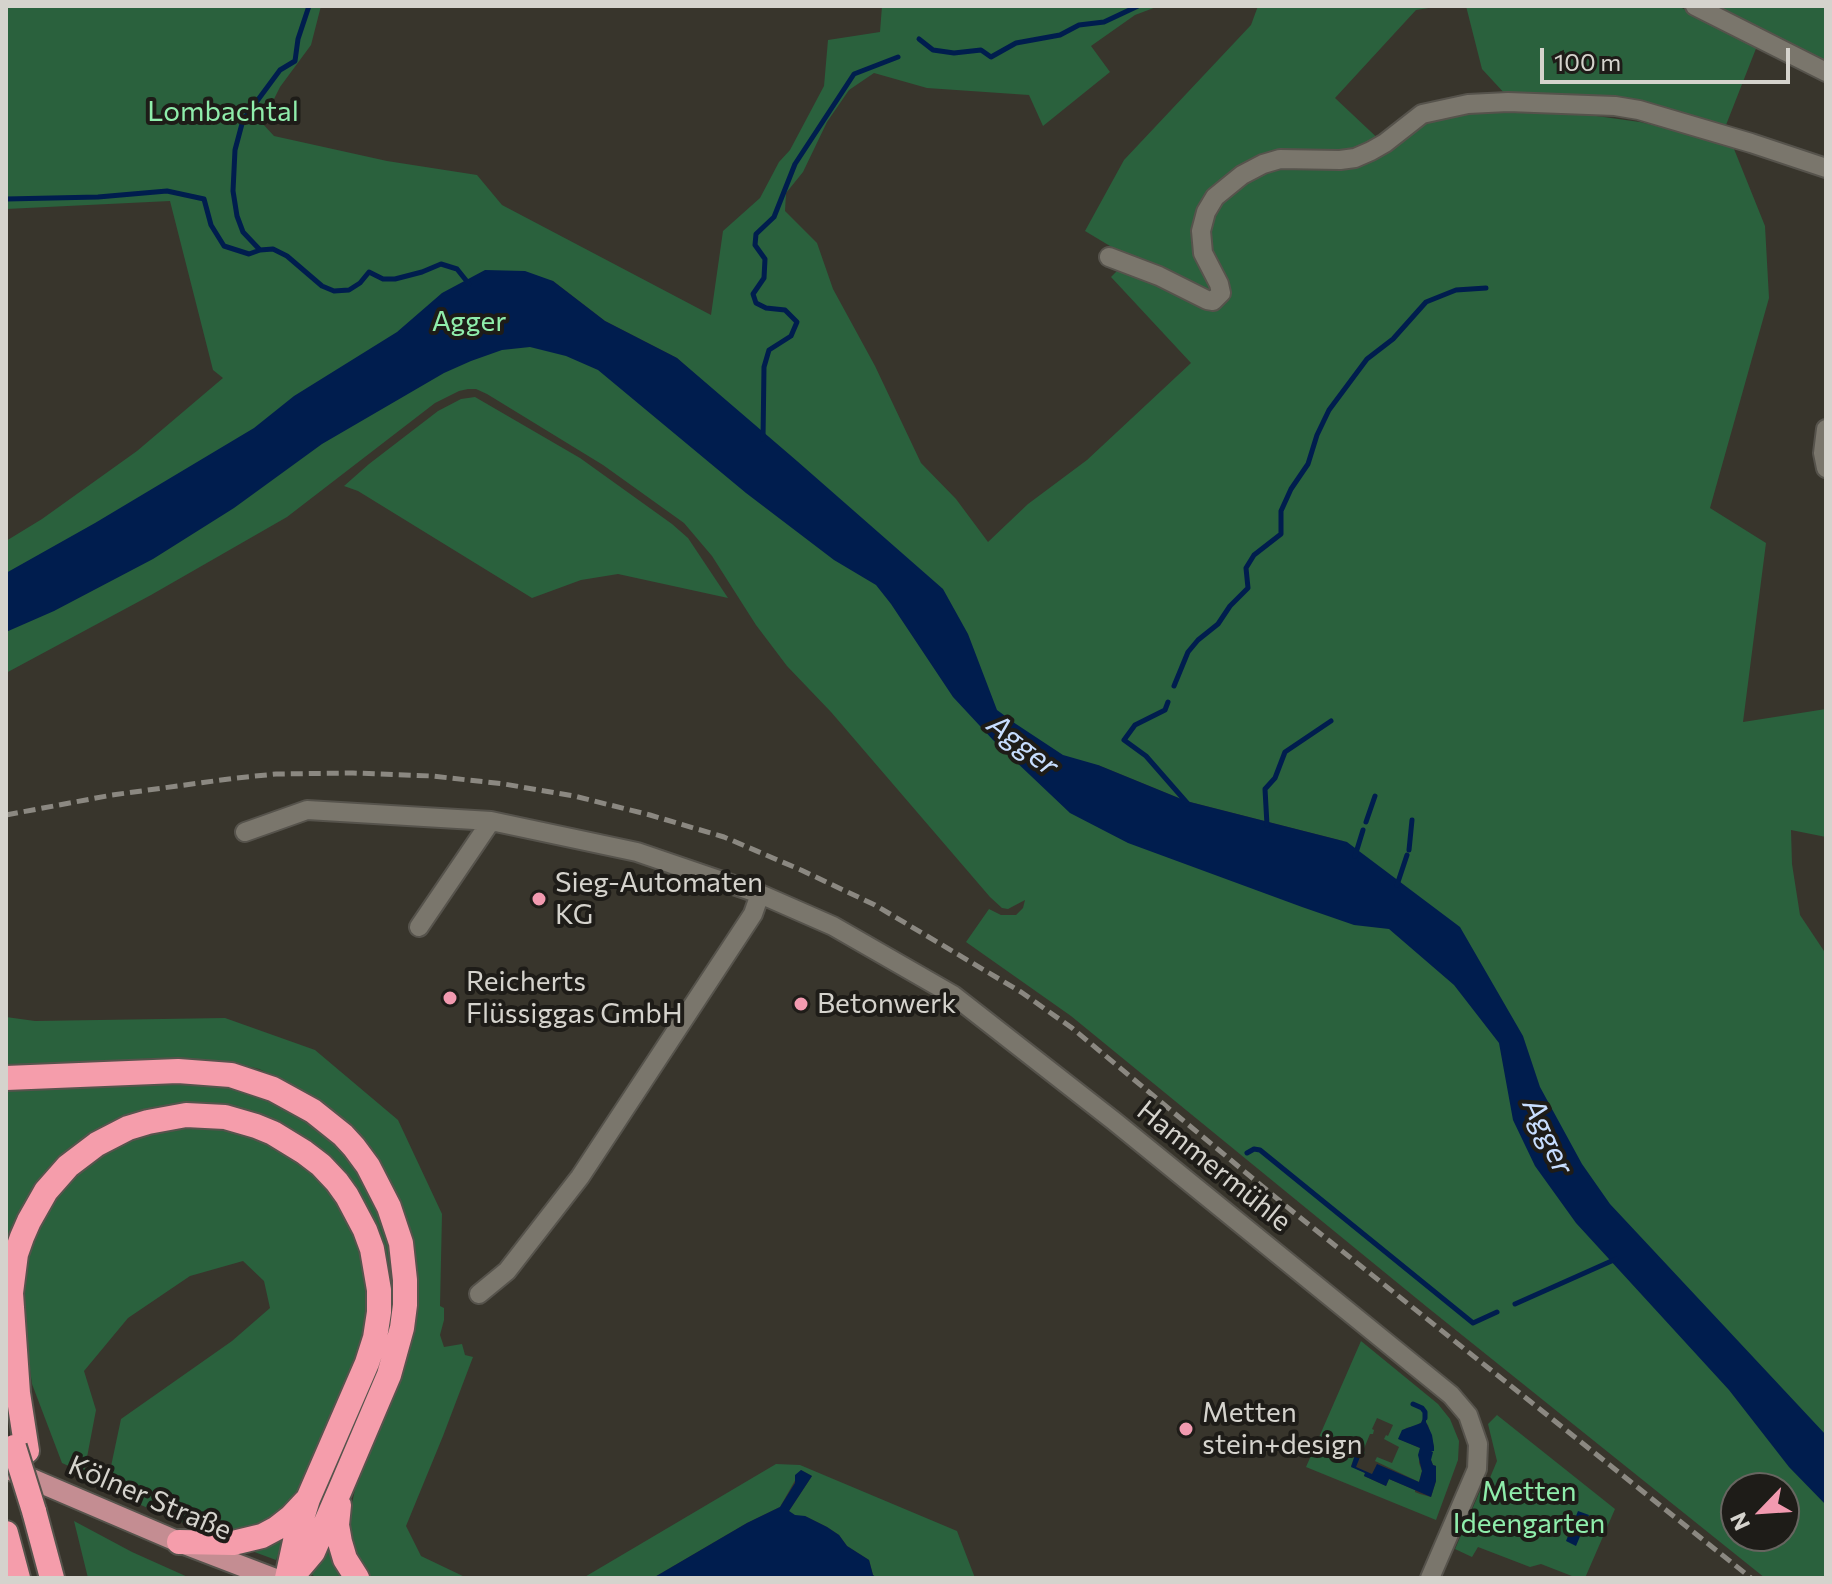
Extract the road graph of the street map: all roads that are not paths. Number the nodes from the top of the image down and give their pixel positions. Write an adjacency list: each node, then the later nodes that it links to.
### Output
1 (1695, 6): 2 (street)
2 (1826, 72)
3 (1826, 168): 4 (street)
4 (1109, 257)
5 (1826, 429): 6 (street)
6 (1826, 468)
7 (491, 821): 8 (street, Hammermühle); 9 (street, Hammermühle); 10 (street)
8 (245, 832)
9 (760, 894): 12 (street); 24 (street, Hammermühle)
10 (419, 927)
11 (6, 1078): 15 (highway)
12 (479, 1294)
13 (6, 1420): 14 (highway)
14 (16, 1455): 16 (highway); 18 (main road, Kölner Straße); 20 (highway, bridge)
15 (340, 1490): 22 (highway); 23 (highway)
16 (308, 1499): 18 (highway); 22 (highway)
17 (6, 1533): 19 (highway)
18 (179, 1542): 21 (main road, Kölner Straße)
19 (18, 1578)
20 (52, 1578)
21 (273, 1578)
22 (289, 1578)
23 (357, 1578)
24 (1430, 1578)

